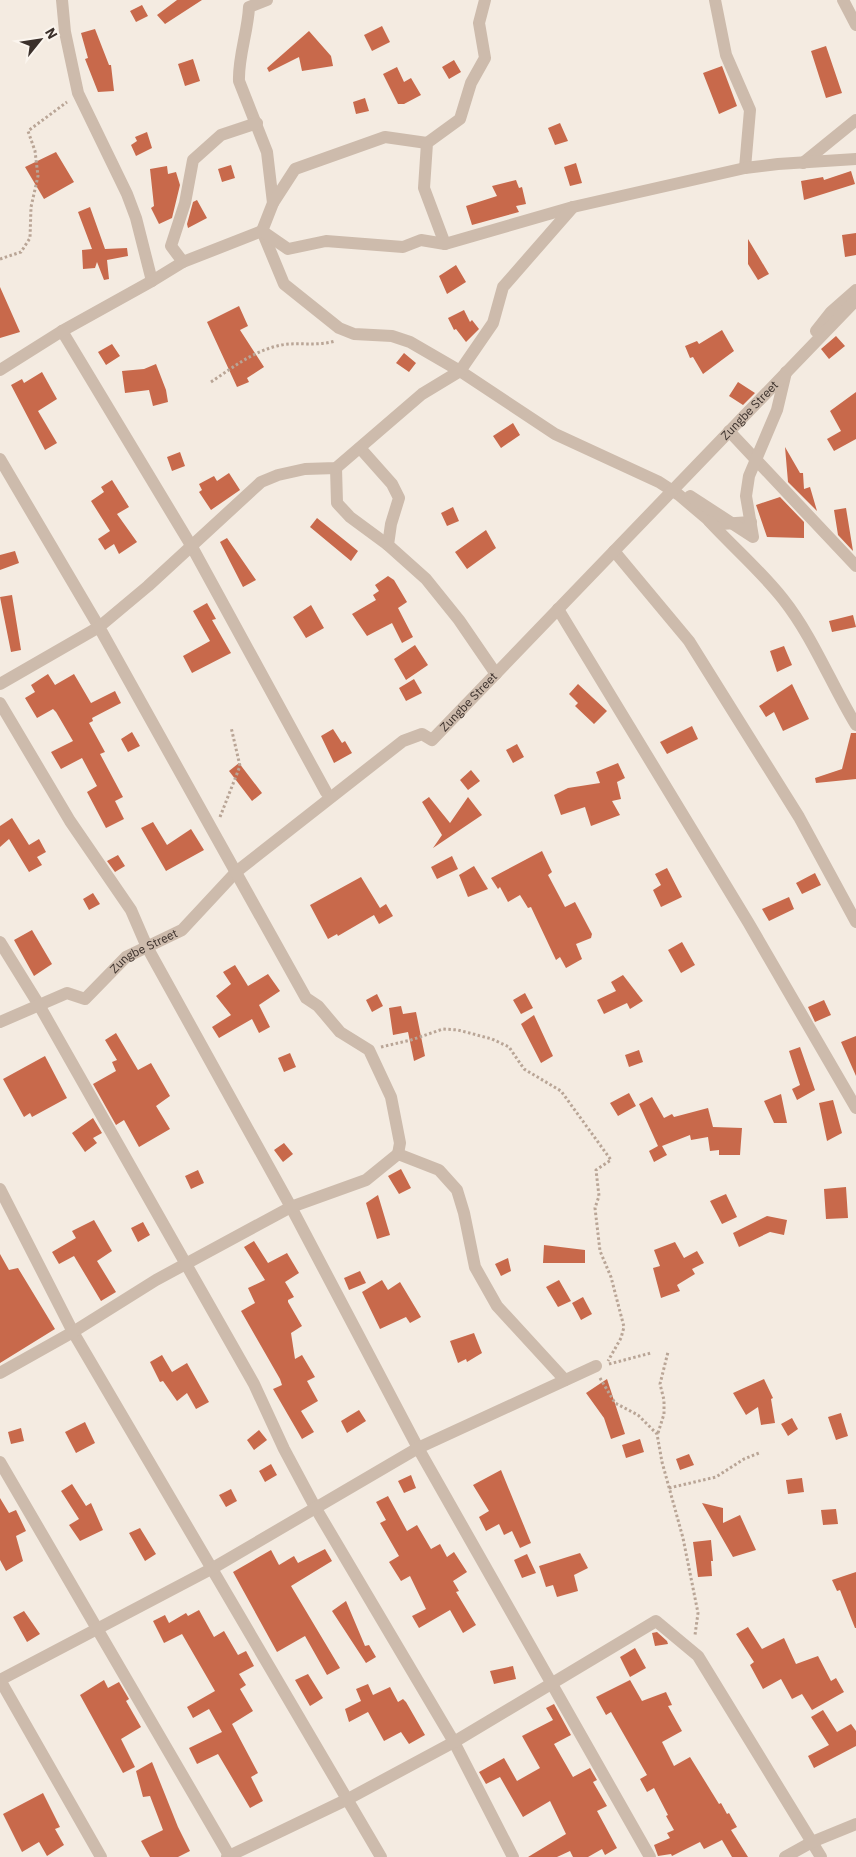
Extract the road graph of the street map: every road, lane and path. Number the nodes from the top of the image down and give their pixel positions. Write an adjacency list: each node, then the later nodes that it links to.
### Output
1 (62, 0): 7 (street)
2 (268, 0): 9 (street)
3 (485, 0): 10 (street)
4 (715, 0): 13 (street)
5 (844, 0): 6 (street)
6 (856, 25)
7 (78, 94): 18 (path); 20 (street)
8 (856, 120): 12 (street)
9 (257, 123): 14 (street); 19 (street)
10 (427, 143): 14 (street); 17 (street)
11 (856, 159): 12 (street)
12 (803, 163): 13 (street)
13 (745, 168): 15 (street)
14 (273, 203): 16 (street)
15 (573, 207): 17 (street); 26 (street)
16 (262, 231): 17 (street); 19 (street); 24 (street)
17 (445, 244)
18 (0, 259)
19 (183, 262): 20 (street)
20 (152, 281): 23 (street)
21 (856, 290): 33 (street)
22 (856, 300): 28 (street, Zungbe Street)
23 (62, 331): 25 (street); 35 (street)
24 (354, 334): 26 (street); 27 (path)
25 (0, 370)
26 (460, 371): 29 (street); 33 (street)
27 (211, 382)
28 (729, 431): 32 (street, Zungbe Street); 37 (street)
29 (360, 448): 31 (street); 34 (street)
30 (0, 459): 39 (street)
31 (336, 468): 34 (street); 35 (street)
32 (676, 487): 33 (street); 36 (street, Zungbe Street); 43 (street)
33 (751, 522)
34 (388, 545): 40 (street)
35 (192, 547): 39 (street); 45 (street)
36 (614, 551): 38 (street, Zungbe Street); 48 (street)
37 (856, 566)
38 (558, 609): 40 (street, Zungbe Street); 54 (street)
39 (99, 627): 41 (street); 47 (street)
40 (496, 674): 47 (street, Zungbe Street)
41 (0, 684)
42 (0, 703): 50 (street)
43 (856, 725)
44 (232, 726): 46 (path)
45 (326, 792)
46 (219, 819)
47 (236, 872): 50 (street, Zungbe Street); 53 (street)
48 (856, 922)
49 (0, 942): 51 (street)
50 (147, 947): 51 (street, Zungbe Street); 57 (street)
51 (39, 1005): 52 (street, Zungbe Street); 58 (street)
52 (0, 1022)
53 (369, 1050): 55 (street); 62 (path)
54 (856, 1108)
55 (398, 1154): 57 (street); 64 (street)
56 (0, 1189): 59 (street)
57 (290, 1207): 58 (street); 66 (street)
58 (187, 1264): 59 (street); 70 (street)
59 (73, 1332): 63 (street); 71 (street)
60 (668, 1352): 65 (path)
61 (652, 1353): 62 (path)
62 (596, 1366): 64 (street); 65 (path)
63 (0, 1373)
64 (565, 1380): 66 (street)
65 (658, 1434): 69 (path)
66 (418, 1448): 70 (street); 75 (street)
67 (759, 1453): 69 (path)
68 (0, 1462): 72 (street)
69 (669, 1488): 73 (path)
70 (315, 1507): 71 (street); 76 (street)
71 (213, 1568): 72 (street); 77 (street)
72 (98, 1631): 74 (street); 80 (street)
73 (698, 1656): 75 (street); 79 (street)
74 (0, 1680): 81 (street)
75 (553, 1683): 76 (street); 84 (street)
76 (454, 1742): 77 (street); 83 (street)
77 (348, 1799): 80 (street); 82 (street)
78 (856, 1824): 79 (street)
79 (812, 1842): 85 (street); 86 (street)
80 (229, 1856)
81 (100, 1857)
82 (381, 1857)
83 (513, 1857)
84 (650, 1857)
85 (785, 1857)
86 (820, 1857)

